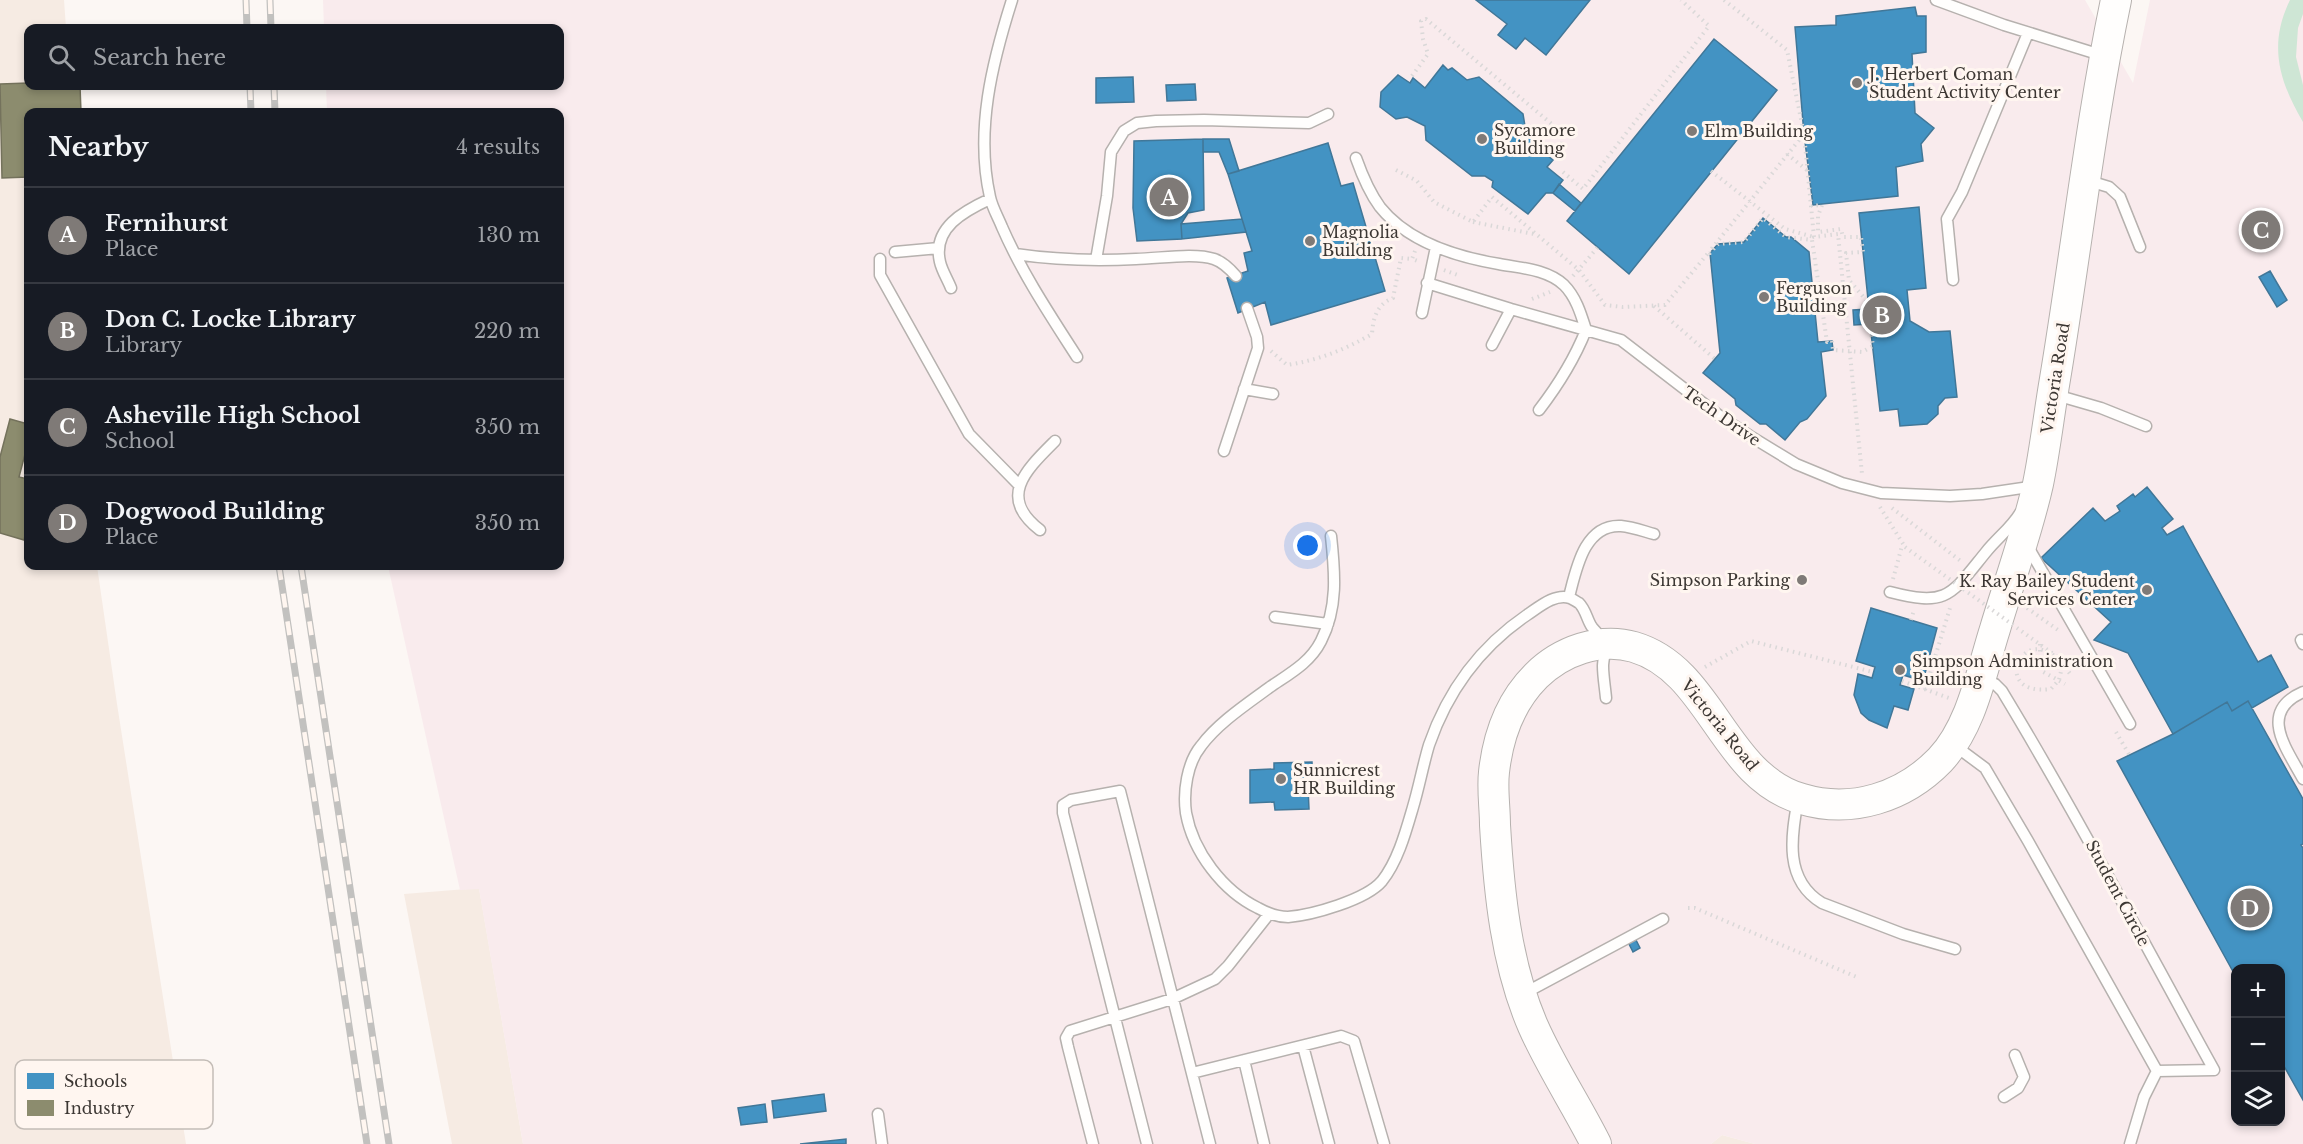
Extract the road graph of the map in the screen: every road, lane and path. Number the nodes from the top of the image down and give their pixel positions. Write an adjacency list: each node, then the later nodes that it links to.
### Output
1 (1012, 0): 19 (lane)
2 (1681, 0): 17 (path)
3 (1724, 0): 10 (path)
4 (1936, 0): 6 (lane)
5 (2116, 0): 7 (street, Victoria Road)
6 (2028, 33): 7 (lane); 35 (lane)
7 (2104, 56): 18 (street, Victoria Road)
8 (1413, 76): 12 (path)
9 (1328, 114): 33 (lane)
10 (1804, 134): 11 (path); 16 (path)
11 (1787, 154): 16 (path); 20 (path)
12 (1556, 156)
13 (1356, 158): 25 (lane)
14 (1396, 170): 22 (path)
15 (1711, 171): 20 (path)
16 (1808, 171): 21 (path)
17 (1563, 172)
18 (2086, 180): 26 (lane); 50 (street, Victoria Road)
19 (990, 199): 27 (lane); 30 (lane)
20 (1749, 201): 24 (path); 29 (path)
21 (1811, 206): 24 (path); 45 (path)
22 (1473, 222): 23 (path); 23 (path)
23 (1536, 234): 38 (path)
24 (1814, 237): 45 (path)
25 (1436, 247): 36 (lane); 42 (lane)
26 (2140, 247)
27 (939, 248): 28 (lane); 37 (lane)
28 (895, 252)
29 (1709, 252): 38 (path); 45 (path)
30 (1015, 254): 33 (lane); 46 (lane)
31 (880, 259): 55 (lane)
32 (1412, 259): 44 (path)
33 (1096, 260): 34 (lane)
34 (1236, 276)
35 (1953, 280)
36 (1427, 283): 40 (lane, Tech Drive); 41 (lane)
37 (951, 288)
38 (1653, 306): 47 (path)
39 (1247, 308): 48 (lane)
40 (1511, 309): 42 (lane, Tech Drive); 43 (lane)
41 (1422, 313)
42 (1587, 330): 51 (lane); 57 (lane, Tech Drive)
43 (1492, 345)
44 (1269, 348)
45 (1849, 353): 57 (path)
46 (1077, 357)
47 (1715, 358)
48 (1244, 389): 49 (lane); 54 (lane)
49 (1273, 394)
50 (2052, 394): 52 (lane); 56 (street, Victoria Road)
51 (1539, 410)
52 (2146, 426)
53 (1055, 441): 55 (lane)
54 (1224, 451)
55 (1018, 485): 59 (lane)
56 (2038, 485): 57 (lane, Tech Drive); 62 (street, Victoria Road); 65 (lane)
57 (1865, 490)
58 (1878, 503): 63 (path)
59 (1040, 530)
60 (1654, 534): 66 (lane)
61 (1331, 536): 69 (lane)
62 (2022, 537): 78 (street, Victoria Road); 81 (lane)
63 (1904, 546): 64 (path); 71 (path, bridge)
64 (1898, 563)
65 (1890, 592)
66 (1569, 597): 70 (lane); 86 (lane)
67 (1952, 603): 77 (path)
68 (1275, 617): 69 (lane)
69 (1328, 624): 86 (lane)
70 (1605, 644): 80 (lane); 84 (street, Victoria Road); 90 (street, Victoria Road)
71 (2040, 644): 74 (path, bridge); 76 (path)
72 (1698, 671): 73 (path)
73 (1873, 672)
74 (2071, 675)
75 (1902, 681): 77 (path)
76 (2065, 684)
77 (1924, 690): 78 (path)
78 (1976, 691): 82 (street, Victoria Road); 96 (lane, Student Circle)
79 (2303, 692): 83 (lane)
80 (1606, 698)
81 (2130, 724)
82 (1953, 744): 84 (street, Victoria Road); 96 (lane)
83 (2303, 779)
84 (1798, 799): 88 (lane)
85 (1688, 908): 89 (path)
86 (1269, 914): 91 (lane)
87 (1663, 919): 90 (lane)
88 (1955, 949)
89 (1859, 978)
90 (1522, 994): 107 (street, Victoria Road)
91 (1172, 999): 92 (lane); 92 (lane); 97 (lane)
92 (1115, 1017): 101 (lane); 102 (lane)
93 (1303, 1046): 95 (lane); 105 (lane); 106 (lane)
94 (2015, 1055): 98 (lane)
95 (1244, 1060): 97 (lane); 104 (lane)
96 (2157, 1071): 108 (lane)
97 (1192, 1073): 103 (lane)
98 (2004, 1097)
99 (878, 1114): 100 (lane)
100 (882, 1144)
101 (1093, 1144)
102 (1147, 1144)
103 (1210, 1144)
104 (1264, 1144)
105 (1329, 1144)
106 (1384, 1144)
107 (1596, 1144)
108 (2130, 1144)

